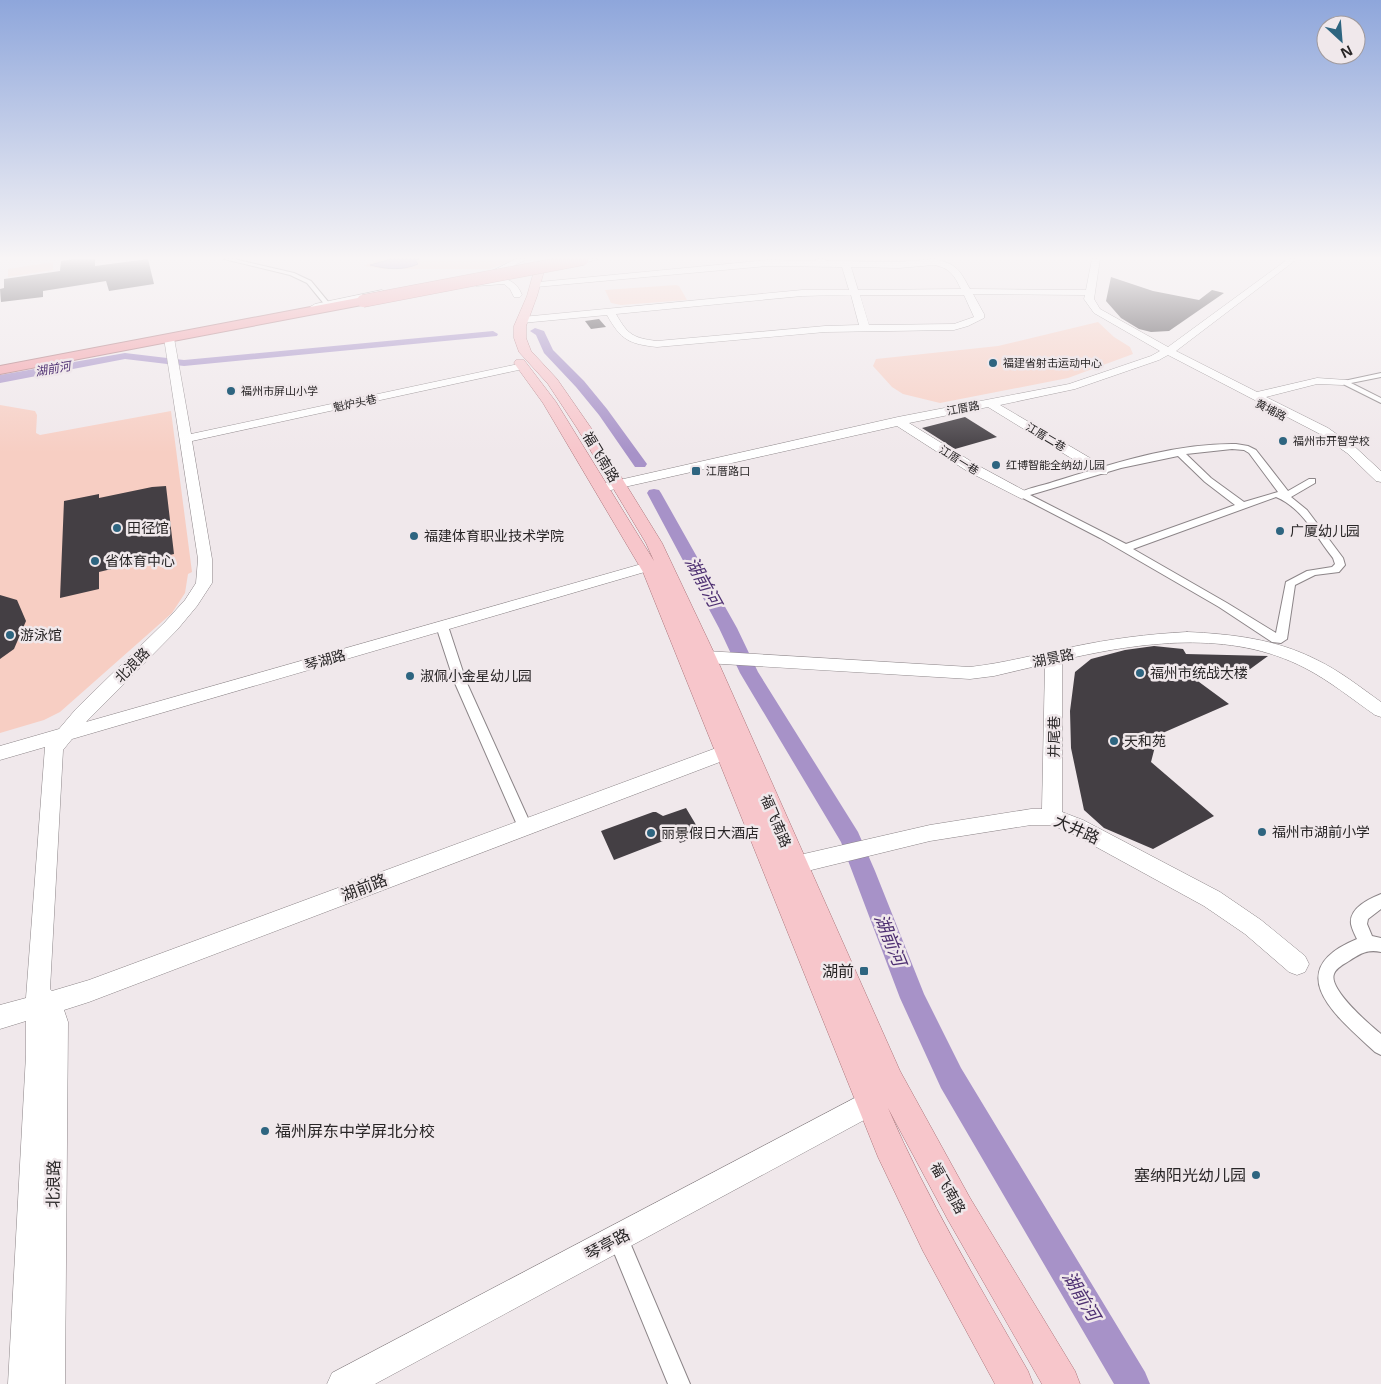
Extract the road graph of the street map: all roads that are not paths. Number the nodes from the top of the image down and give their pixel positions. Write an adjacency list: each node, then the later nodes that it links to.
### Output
1 (227, 324): 14 (highway)
2 (239, 324): 12 (highway)
3 (509, 324): 15 (main road, 福飞南路)
4 (522, 324): 28 (main road, 福飞南路)
5 (617, 324): 11 (street)
6 (864, 324): 11 (street)
7 (966, 324): 11 (street)
8 (1110, 324): 13 (street)
9 (1193, 324): 13 (street, 江厝路)
10 (1196, 324): 13 (street, 江厝路)
11 (865, 328)
12 (169, 338): 16 (highway); 23 (street, 北浪路)
13 (1158, 349): 19 (street, 黄埔路); 21 (street, 江厝路); 28 (street, 江厝路); 29 (street, 黄埔路)
14 (0, 365)
15 (523, 366): 23 (street, 魁炉头巷); 28 (main road, 福飞南路)
16 (0, 370)
17 (1381, 375): 18 (street)
18 (1343, 382): 19 (street); 20 (street)
19 (1255, 396): 26 (street, 黄埔路)
20 (1381, 401)
21 (990, 403): 22 (street, 江厝路); 25 (street, 江厝二巷)
22 (898, 421): 28 (street, 江厝路); 30 (street, 江厝一巷)
23 (186, 439): 39 (street, 北浪路)
24 (1179, 452): 25 (street); 31 (street); 32 (street)
25 (1102, 471): 30 (street)
26 (1381, 478)
27 (1312, 481): 31 (street)
28 (608, 484): 34 (main road, 福飞南路); 36 (main road, 福飞南路)
29 (1381, 492)
30 (1022, 495): 33 (street)
31 (1286, 496): 32 (street); 33 (street)
32 (1241, 505): 33 (street)
33 (1125, 548)
34 (648, 563): 35 (street, 琴湖路); 39 (street); 41 (main road, 福飞南路)
35 (442, 626): 39 (street, 琴湖路); 44 (street)
36 (706, 657): 37 (street, 湖景路); 45 (main road, 福飞南路)
37 (1054, 658): 38 (street, 湖景路); 43 (street, 井尾巷)
38 (1381, 711)
39 (67, 731): 40 (street); 42 (street, 琴湖路); 49 (street, 北浪路)
40 (0, 747)
41 (726, 752): 44 (street, 湖前路); 52 (main road, 福飞南路)
42 (0, 754)
43 (1052, 817): 45 (street, 大井路); 48 (street, 大井路)
44 (525, 827): 49 (street, 湖前路)
45 (795, 865): 59 (main road, 福飞南路)
46 (1381, 901): 47 (street)
47 (1373, 943): 51 (street)
48 (1297, 964)
49 (42, 1000): 50 (street, 湖前路); 54 (street, 北浪路); 55 (street, 北浪路)
50 (0, 1017)
51 (1381, 1046)
52 (870, 1103): 53 (street, 琴亭路); 58 (main road, 福飞南路)
53 (618, 1238): 56 (street, 琴亭路); 57 (street)
54 (24, 1384)
55 (49, 1384)
56 (343, 1384)
57 (679, 1384)
58 (1015, 1384)
59 (1062, 1384)

